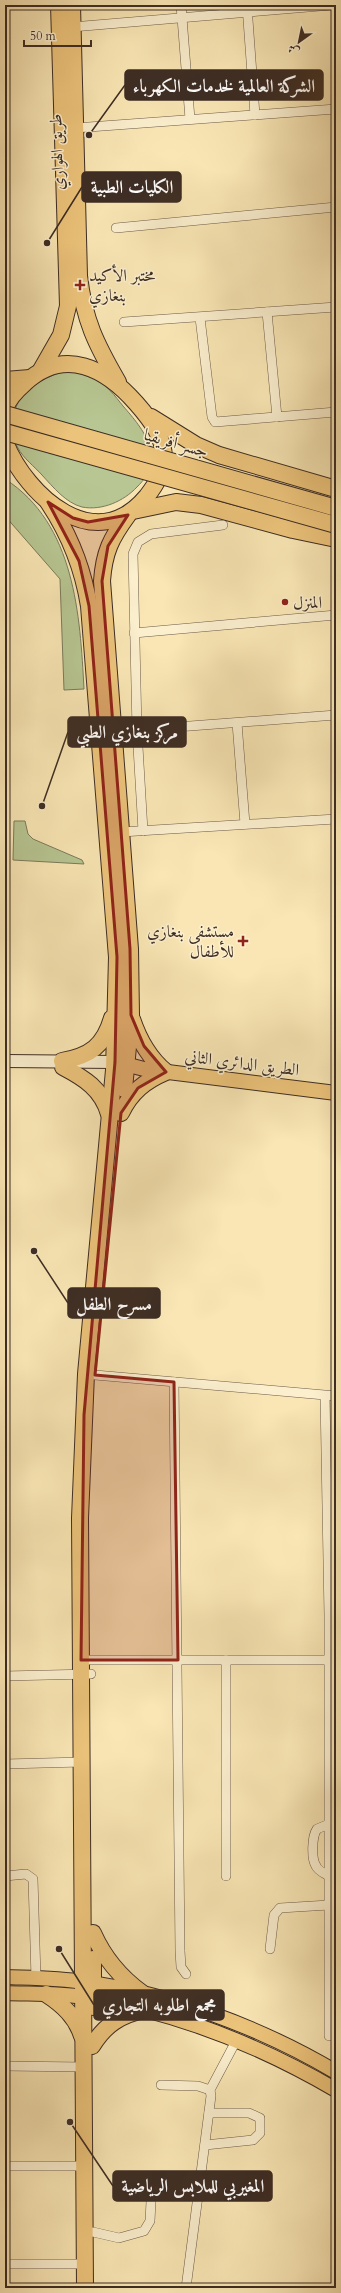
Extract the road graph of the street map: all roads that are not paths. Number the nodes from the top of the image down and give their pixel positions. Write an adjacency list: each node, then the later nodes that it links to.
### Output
1 (59, 5): 18 (highway, طريق الهواري)
2 (72, 5): 7 (highway, طريق الهواري)
3 (180, 5): 6 (street)
4 (332, 5): 5 (street)
5 (247, 8): 6 (street); 9 (street)
6 (181, 17): 7 (street); 10 (street)
7 (72, 27): 11 (highway, طريق الهواري)
8 (336, 109): 9 (street)
9 (255, 115): 10 (street)
10 (190, 120): 11 (street)
11 (75, 128): 20 (highway, طريق الهواري)
12 (336, 207): 13 (street)
13 (116, 228)
14 (336, 307): 15 (street)
15 (267, 312): 16 (street); 25 (street)
16 (200, 318): 17 (street); 25 (street)
17 (124, 322)
18 (35, 374): 19 (highway); 20 (highway); 21 (highway)
19 (5, 380)
20 (120, 385): 24 (highway)
21 (5, 409)
22 (336, 412): 25 (street)
23 (5, 414): 32 (highway, جسر أفريقيا, bridge)
24 (146, 414): 30 (highway); 33 (highway)
25 (277, 417)
26 (5, 432): 35 (highway, جسر أفريقيا, bridge)
27 (5, 442): 29 (highway)
28 (5, 468): 29 (highway)
29 (35, 487): 31 (highway)
30 (336, 489)
31 (48, 502): 33 (highway); 46 (highway)
32 (336, 508)
33 (130, 513): 36 (highway); 45 (highway)
34 (223, 525): 38 (street)
35 (336, 525)
36 (336, 539)
37 (336, 615): 38 (street)
38 (134, 632): 41 (street)
39 (336, 715): 40 (street)
40 (237, 723): 41 (street); 43 (street)
41 (137, 730): 44 (street)
42 (336, 819): 43 (street)
43 (245, 824): 44 (street)
44 (143, 831): 45 (street)
45 (121, 832): 47 (highway)
46 (117, 999): 49 (highway); 50 (highway)
47 (131, 1016): 50 (highway); 52 (highway)
48 (5, 1061): 49 (main road)
49 (63, 1064): 50 (main road); 51 (main road); 54 (highway)
50 (120, 1066): 52 (main road, الطريق الدائري الثاني); 54 (highway)
51 (5, 1068)
52 (166, 1072): 53 (main road, الطريق الدائري الثاني); 54 (highway)
53 (336, 1093)
54 (116, 1116): 55 (highway); 62 (highway)
55 (95, 1375): 56 (street); 62 (highway)
56 (174, 1382): 57 (street); 59 (street)
57 (325, 1396): 58 (street); 61 (street)
58 (336, 1396)
59 (178, 1660): 60 (street); 62 (street); 74 (street)
60 (226, 1660): 61 (street); 69 (street)
61 (332, 1660): 66 (street)
62 (86, 1667): 63 (street); 64 (highway); 71 (highway)
63 (5, 1676)
64 (82, 1762): 65 (street); 77 (highway)
65 (5, 1764)
66 (333, 1825): 67 (street); 67 (street)
67 (332, 1874): 70 (street)
68 (5, 1876): 76 (street)
69 (226, 1876)
70 (329, 1905): 72 (street); 73 (street)
71 (92, 1933): 77 (highway); 79 (highway)
72 (333, 1939): 81 (street)
73 (270, 1949)
74 (186, 1974)
75 (5, 1977): 76 (main road)
76 (36, 1978): 77 (main road)
77 (88, 1990): 79 (main road); 80 (main road); 82 (main road); 85 (highway)
78 (5, 1992): 80 (main road)
79 (142, 1993): 88 (main road)
80 (46, 1994): 85 (highway)
81 (333, 1998): 83 (street)
82 (144, 2010): 84 (main road); 85 (highway)
83 (329, 2036)
84 (236, 2041): 90 (street); 91 (main road)
85 (88, 2043): 87 (highway); 97 (highway)
86 (5, 2066): 87 (street)
87 (84, 2067): 95 (highway)
88 (336, 2072)
89 (161, 2085): 90 (street)
90 (210, 2090): 92 (street)
91 (336, 2090)
92 (209, 2113): 93 (street); 93 (street)
93 (205, 2144): 96 (street)
94 (5, 2166): 95 (street)
95 (85, 2166): 99 (highway)
96 (200, 2181): 97 (street); 102 (street)
97 (93, 2232): 101 (highway)
98 (5, 2264): 99 (street)
99 (85, 2264): 100 (highway)
100 (85, 2288)
101 (94, 2288)
102 (186, 2288)

